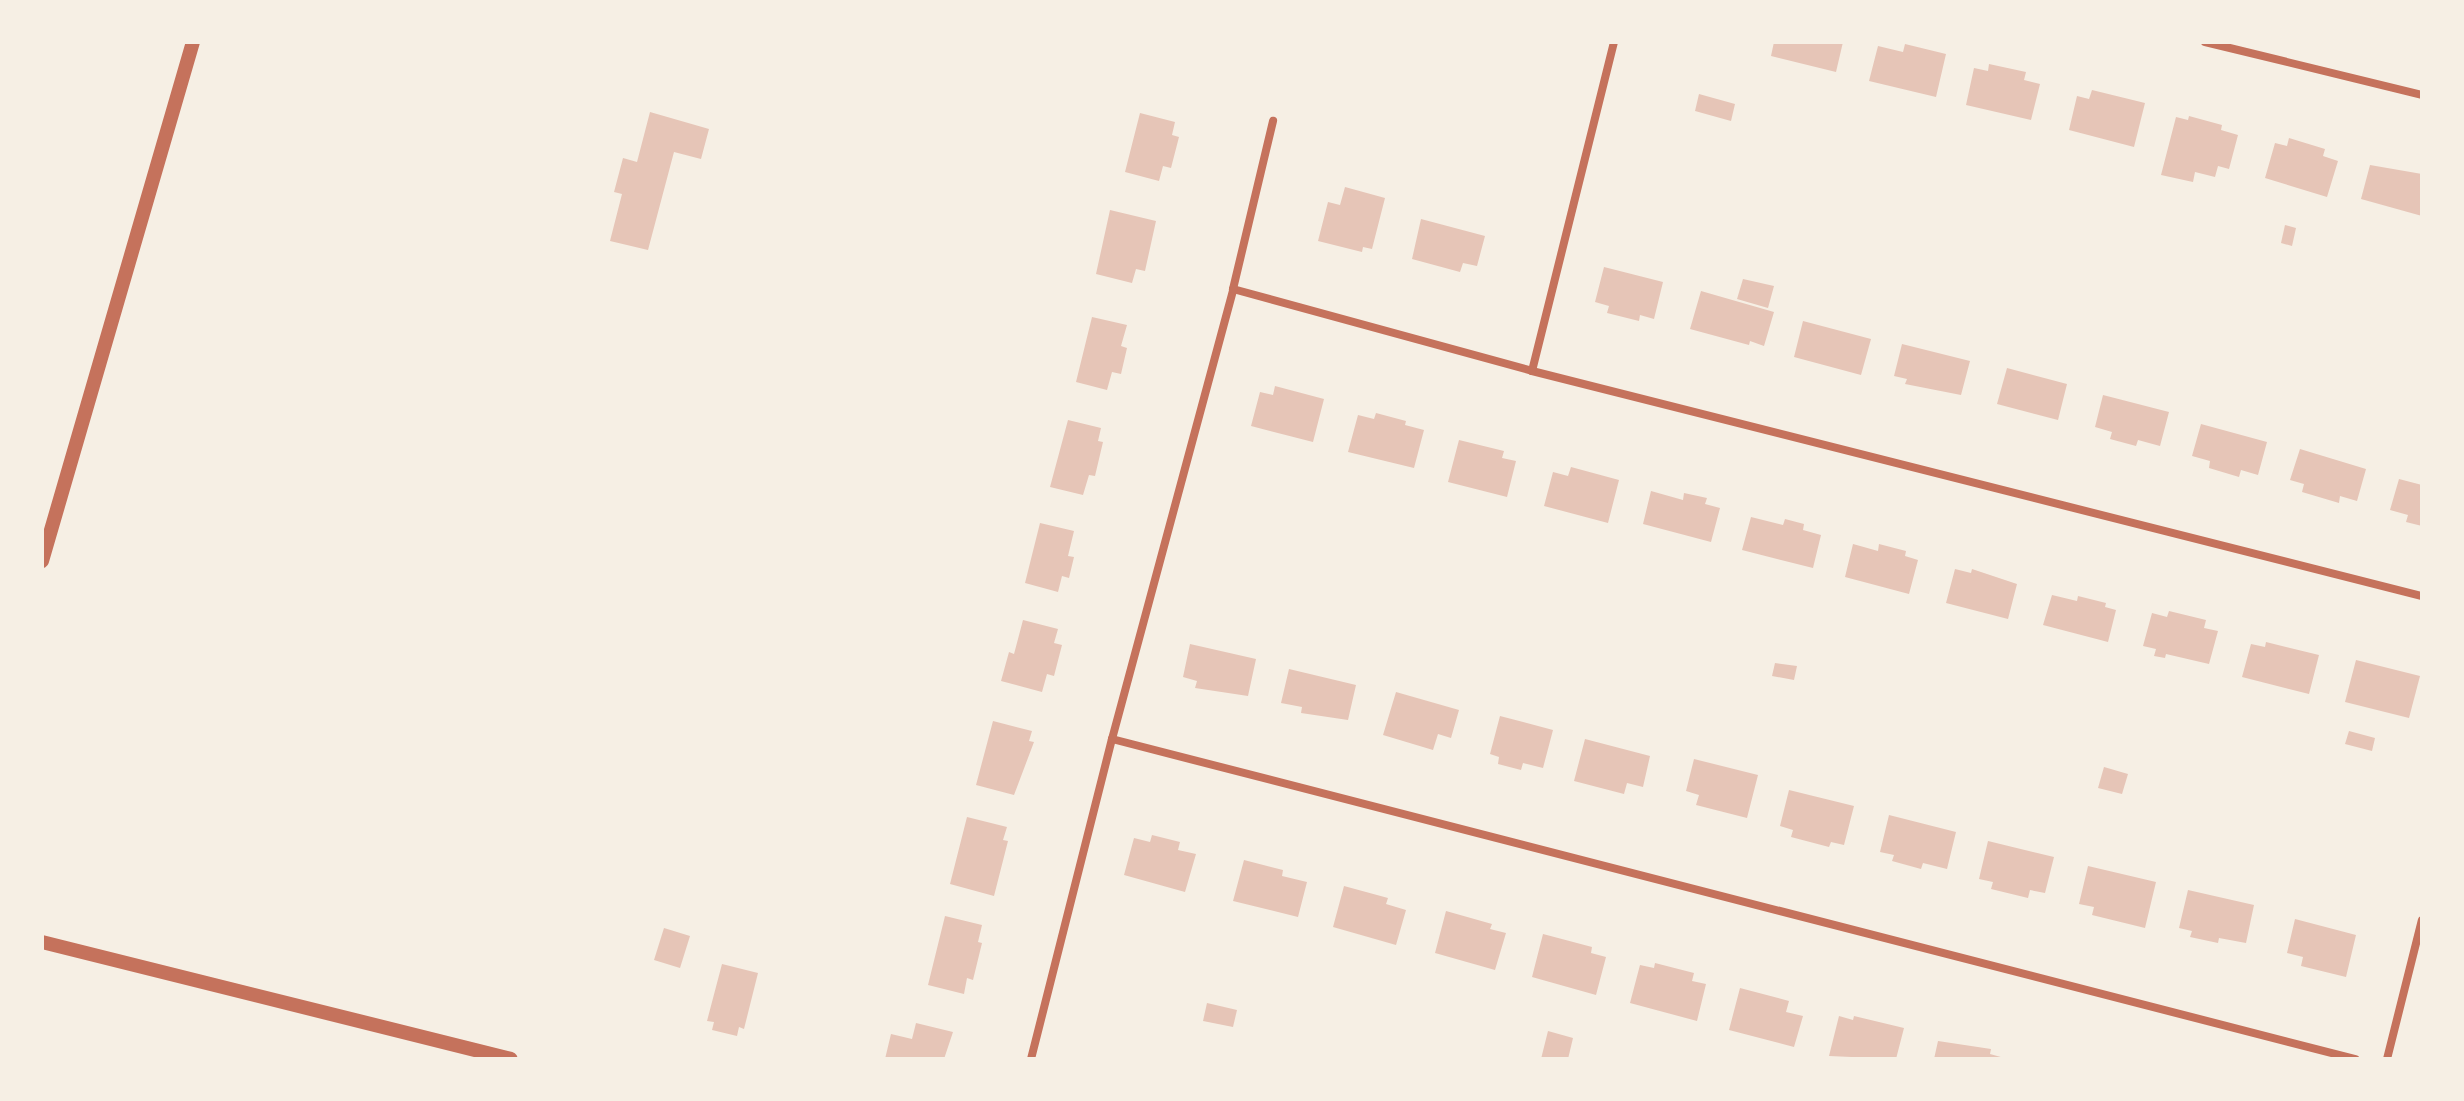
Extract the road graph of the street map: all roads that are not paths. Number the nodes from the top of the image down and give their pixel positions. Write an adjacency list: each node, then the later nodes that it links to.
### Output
1 (193, 42): 8 (street)
2 (1614, 42): 7 (street)
3 (2205, 42): 4 (street)
4 (2422, 95)
5 (1273, 121): 6 (street)
6 (1233, 289): 7 (street); 10 (street)
7 (1532, 371): 9 (street)
8 (42, 561)
9 (2422, 596)
10 (1112, 739): 14 (street); 15 (street)
11 (2422, 920): 16 (street)
12 (42, 942): 13 (street)
13 (511, 1059)
14 (1031, 1059)
15 (2355, 1059)
16 (2387, 1059)

